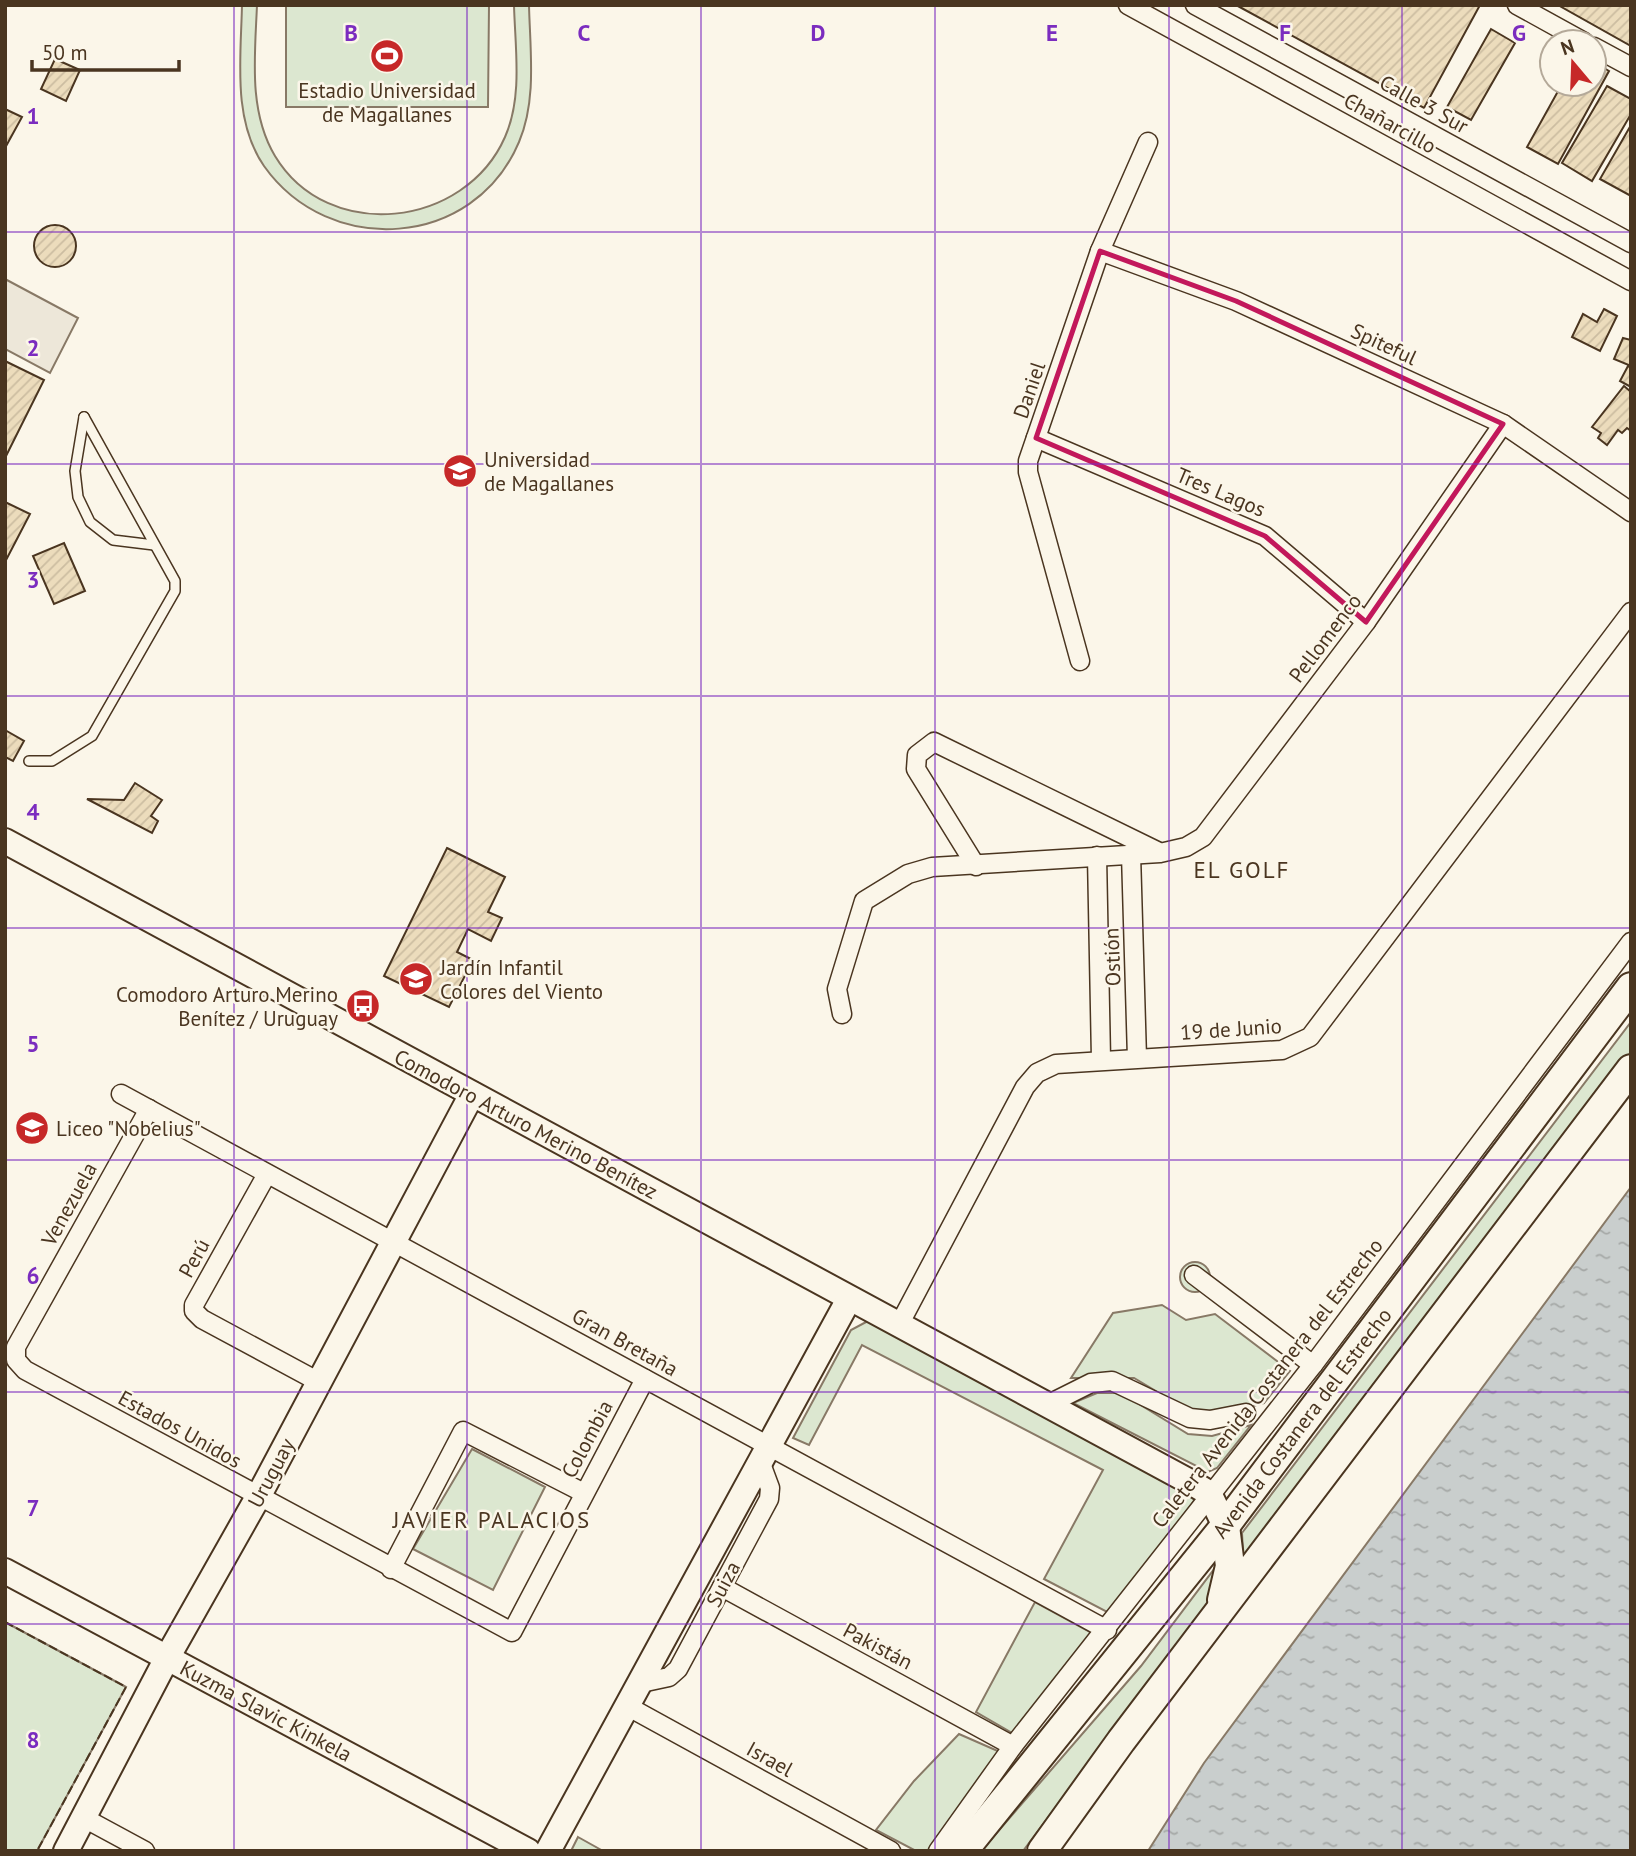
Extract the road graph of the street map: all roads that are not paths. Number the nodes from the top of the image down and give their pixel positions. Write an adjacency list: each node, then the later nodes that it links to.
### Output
1 (1128, 5): 10 (street, Chañarcillo)
2 (1195, 5): 8 (street, Calle 3 Sur)
3 (1517, 5): 4 (street)
4 (1559, 28)
5 (1608, 55): 6 (street)
6 (1631, 67)
7 (1148, 142): 9 (street, Daniel)
8 (1631, 243)
9 (1100, 251): 11 (street, Spiteful); 12 (street, Daniel)
10 (1631, 281)
11 (1503, 424): 13 (street, Spiteful); 16 (street, Pellomenco)
12 (1037, 438): 16 (street, Tres Lagos); 17 (street, Daniel)
13 (1631, 512)
14 (154, 544): 14 (lane); 18 (lane)
15 (1631, 612): 27 (street, 19 de Junio)
16 (1366, 622): 20 (street, Pellomenco)
17 (1080, 661)
18 (29, 761)
19 (5, 841): 31 (street, Comodoro Arturo Merino Benítez)
20 (1160, 853): 21 (street, Pellomenco); 23 (street)
21 (1131, 854): 22 (street, Pellomenco); 27 (street, Ostión)
22 (1097, 856): 23 (street, Pellomenco); 28 (street, Ostión)
23 (976, 866): 26 (street, Pellomenco)
24 (1631, 942): 39 (street, Caletera Avenida Costanera del Estrecho)
25 (1631, 987): 48 (main road, Avenida Costanera del Estrecho)
26 (842, 1014)
27 (1137, 1058): 28 (street, 19 de Junio)
28 (1101, 1059): 37 (street, 19 de Junio)
29 (1631, 1069): 52 (main road)
30 (121, 1094): 32 (street, Gran Bretaña)
31 (472, 1094): 34 (street, Uruguay); 36 (street, Comodoro Arturo Merino Benítez)
32 (149, 1110): 33 (street, Gran Bretaña); 38 (street, Venezuela)
33 (267, 1174): 34 (street, Gran Bretaña); 41 (street, Perú)
34 (393, 1242): 40 (street, Gran Bretaña); 41 (street, Uruguay)
35 (1194, 1275): 39 (street)
36 (849, 1299): 37 (street, Comodoro Arturo Merino Benítez); 44 (street, Suiza)
37 (899, 1325): 42 (street, Comodoro Arturo Merino Benítez)
38 (16, 1360): 47 (street, Estados Unidos)
39 (1313, 1365): 46 (street, Caletera Avenida Costanera del Estrecho)
40 (645, 1379): 44 (street, Gran Bretaña); 45 (street, Colombia)
41 (319, 1382): 47 (street, Uruguay)
42 (1049, 1404): 43 (street); 46 (street, Comodoro Arturo Merino Benítez)
43 (1246, 1413)
44 (764, 1453): 51 (street, Suiza); 53 (street, Gran Bretaña); 56 (street, Suiza)
45 (584, 1493): 49 (street); 54 (street, Colombia)
46 (1209, 1493): 48 (street); 53 (street, Caletera Avenida Costanera del Estrecho)
47 (258, 1497): 49 (street, Estados Unidos); 55 (street, Uruguay)
48 (1225, 1526): 52 (main road); 66 (main road, Avenida Costanera del Estrecho)
49 (391, 1569): 54 (street, Estados Unidos)
50 (5, 1571): 55 (street, Kuzma Slavic Kinkela)
51 (722, 1587): 56 (street, Suiza); 58 (street, Pakistán)
52 (1215, 1616): 67 (main road)
53 (1107, 1630): 58 (street, Caletera Avenida Costanera del Estrecho)
54 (512, 1632)
55 (167, 1658): 59 (street, Uruguay); 62 (street, Kuzma Slavic Kinkela)
56 (641, 1683): 57 (street, Suiza)
57 (627, 1706): 63 (street, Suiza); 64 (street, Israel)
58 (1013, 1746): 65 (street, Caletera Avenida Costanera del Estrecho)
59 (84, 1818): 60 (street, Uruguay); 61 (street)
60 (66, 1851)
61 (145, 1851)
62 (528, 1851)
63 (548, 1851)
64 (891, 1851)
65 (938, 1851)
66 (963, 1851)
67 (1042, 1851)

